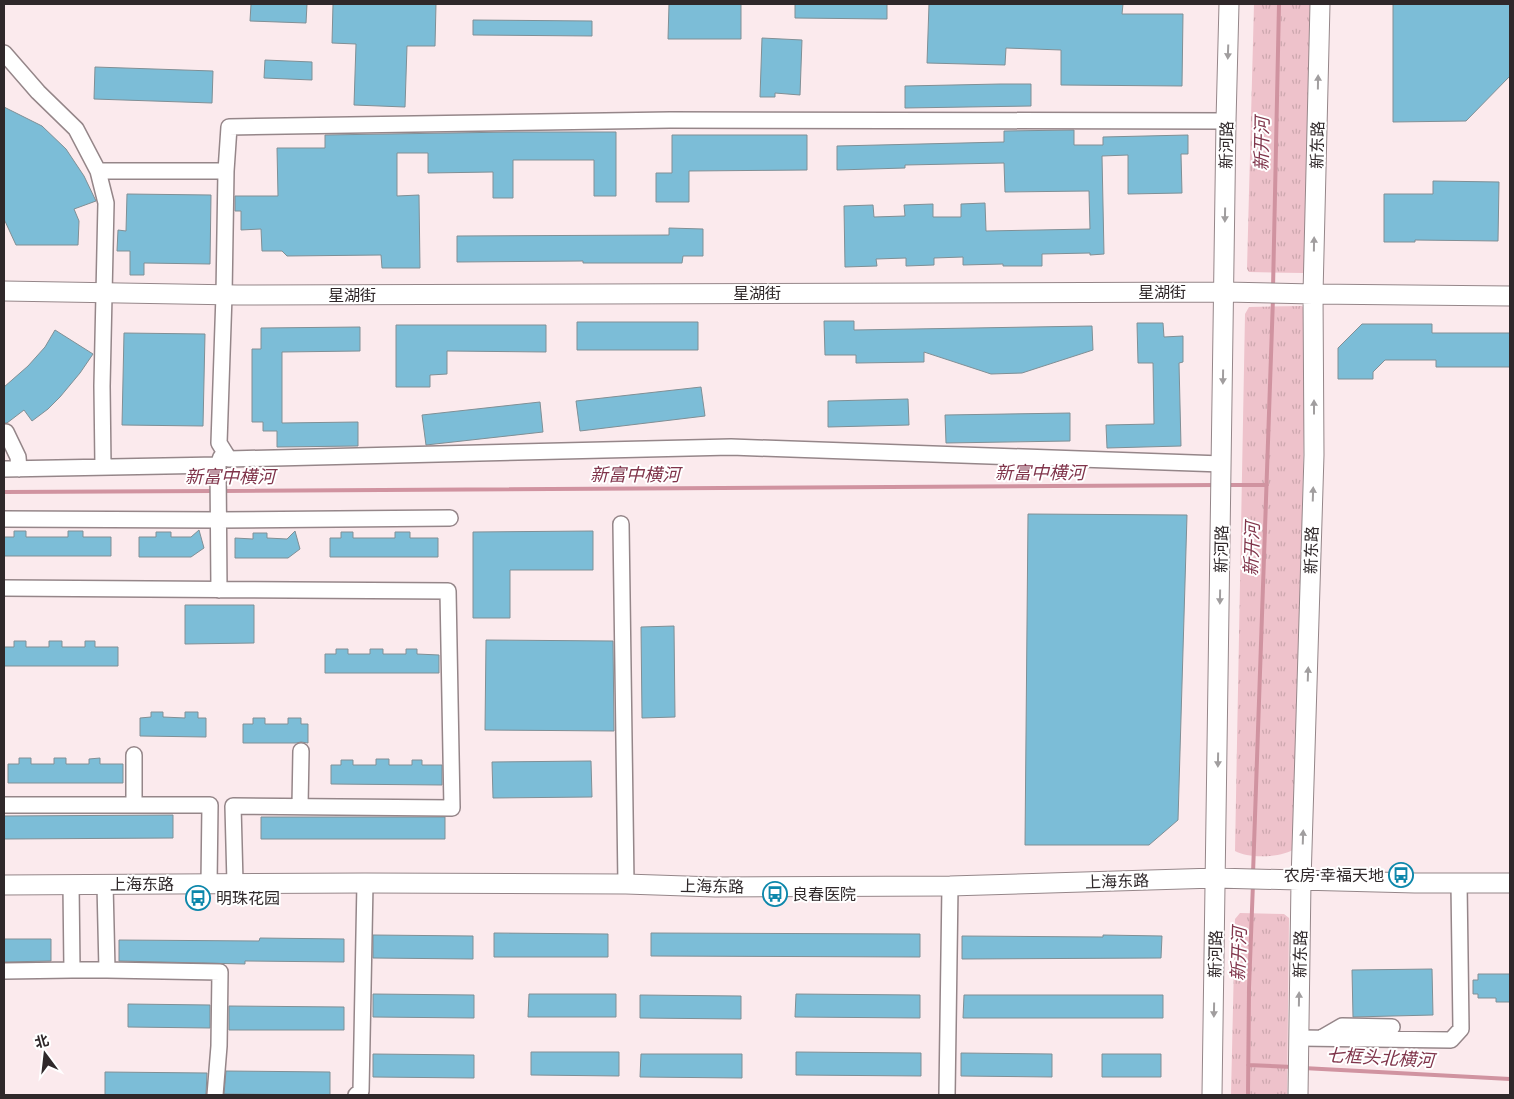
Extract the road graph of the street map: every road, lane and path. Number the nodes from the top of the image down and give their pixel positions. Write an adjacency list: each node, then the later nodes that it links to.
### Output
1 (1230, 4): 4 (street, 新河路, one-way to 4)
2 (1320, 4): 10 (street, 新东路, one-way to 2)
3 (4, 52): 5 (street)
4 (1226, 121): 6 (street); 9 (street, 新河路, one-way to 9)
5 (98, 171): 6 (street); 8 (street)
6 (226, 171): 11 (street)
7 (4, 291): 8 (street, 星湖街)
8 (104, 292): 11 (street, 星湖街); 15 (street)
9 (1225, 292): 10 (street, 星湖街); 11 (street, 星湖街); 18 (street, 新河路, one-way to 18)
10 (1313, 294): 12 (street, 星湖街); 31 (street, 新东路, one-way to 10)
11 (224, 295): 14 (street)
12 (1510, 296)
13 (6, 432): 16 (street)
14 (224, 450): 17 (street); 18 (street)
15 (102, 467): 16 (street); 17 (street)
16 (11, 469)
17 (218, 470): 21 (street)
18 (1222, 479): 30 (street, 新河路, one-way to 30)
19 (450, 518): 21 (street)
20 (4, 519): 21 (street)
21 (218, 520): 24 (street)
22 (621, 524): 38 (street)
23 (4, 588): 24 (street)
24 (219, 590): 29 (street)
25 (301, 751): 29 (street)
26 (134, 755): 28 (street)
27 (4, 805): 28 (street)
28 (134, 805): 36 (street)
29 (300, 806): 37 (street)
30 (1216, 878): 31 (street, 上海东路); 41 (street, 上海东路); 52 (street, 新河路, one-way to 52)
31 (1301, 881): 33 (street, 上海东路); 47 (street, 新东路, one-way to 31)
32 (365, 883): 37 (street, 上海东路); 38 (street, 上海东路); 49 (street)
33 (1459, 883): 39 (street, 上海东路); 46 (street)
34 (71, 884): 35 (street, 上海东路); 40 (street, 上海东路); 42 (street)
35 (105, 884): 36 (street, 上海东路); 43 (street)
36 (209, 884): 37 (street, 上海东路)
37 (234, 884)
38 (626, 884): 41 (street, 上海东路)
39 (1510, 884)
40 (4, 885)
41 (950, 886): 51 (street)
42 (72, 970): 43 (street); 44 (street)
43 (107, 970): 50 (street)
44 (4, 971)
45 (1392, 1027): 46 (street)
46 (1322, 1038): 47 (street)
47 (1299, 1043): 48 (street, 新东路)
48 (1298, 1088)
49 (361, 1094)
50 (214, 1095)
51 (947, 1095)
52 (1212, 1095)

